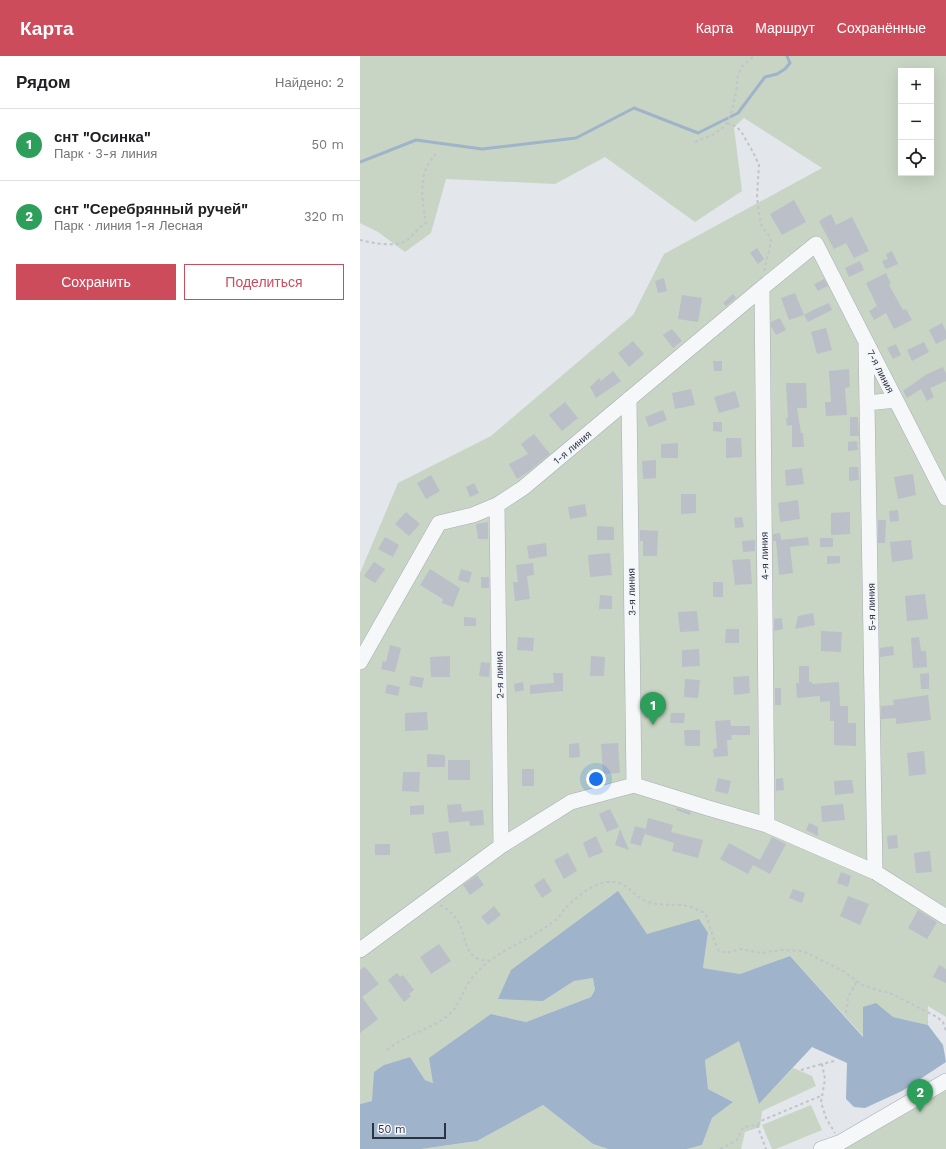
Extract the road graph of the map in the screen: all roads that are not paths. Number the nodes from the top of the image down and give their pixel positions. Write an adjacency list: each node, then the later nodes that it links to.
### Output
1 (816, 244): 2 (street, 1-я линия); 3 (street, 7-я линия)
2 (764, 286): 4 (street, 1-я линия); 11 (street, 4-я линия)
3 (866, 342): 5 (street, 7-я линия); 6 (street, 5-я линия)
4 (629, 399): 8 (street, 1-я линия); 10 (street, 3-я линия)
5 (896, 400): 6 (street); 7 (street, 7-я линия)
6 (867, 403): 13 (street, 5-я линия)
7 (946, 498)
8 (497, 505): 9 (street, 1-я линия); 12 (street, 2-я линия)
9 (360, 662)
10 (634, 784): 11 (street); 12 (street)
11 (767, 824): 13 (street)
12 (501, 846): 15 (street)
13 (875, 872): 14 (street)
14 (946, 917)
15 (360, 950)
16 (946, 1081): 17 (street)
17 (843, 1146): 18 (street)
18 (821, 1149)

